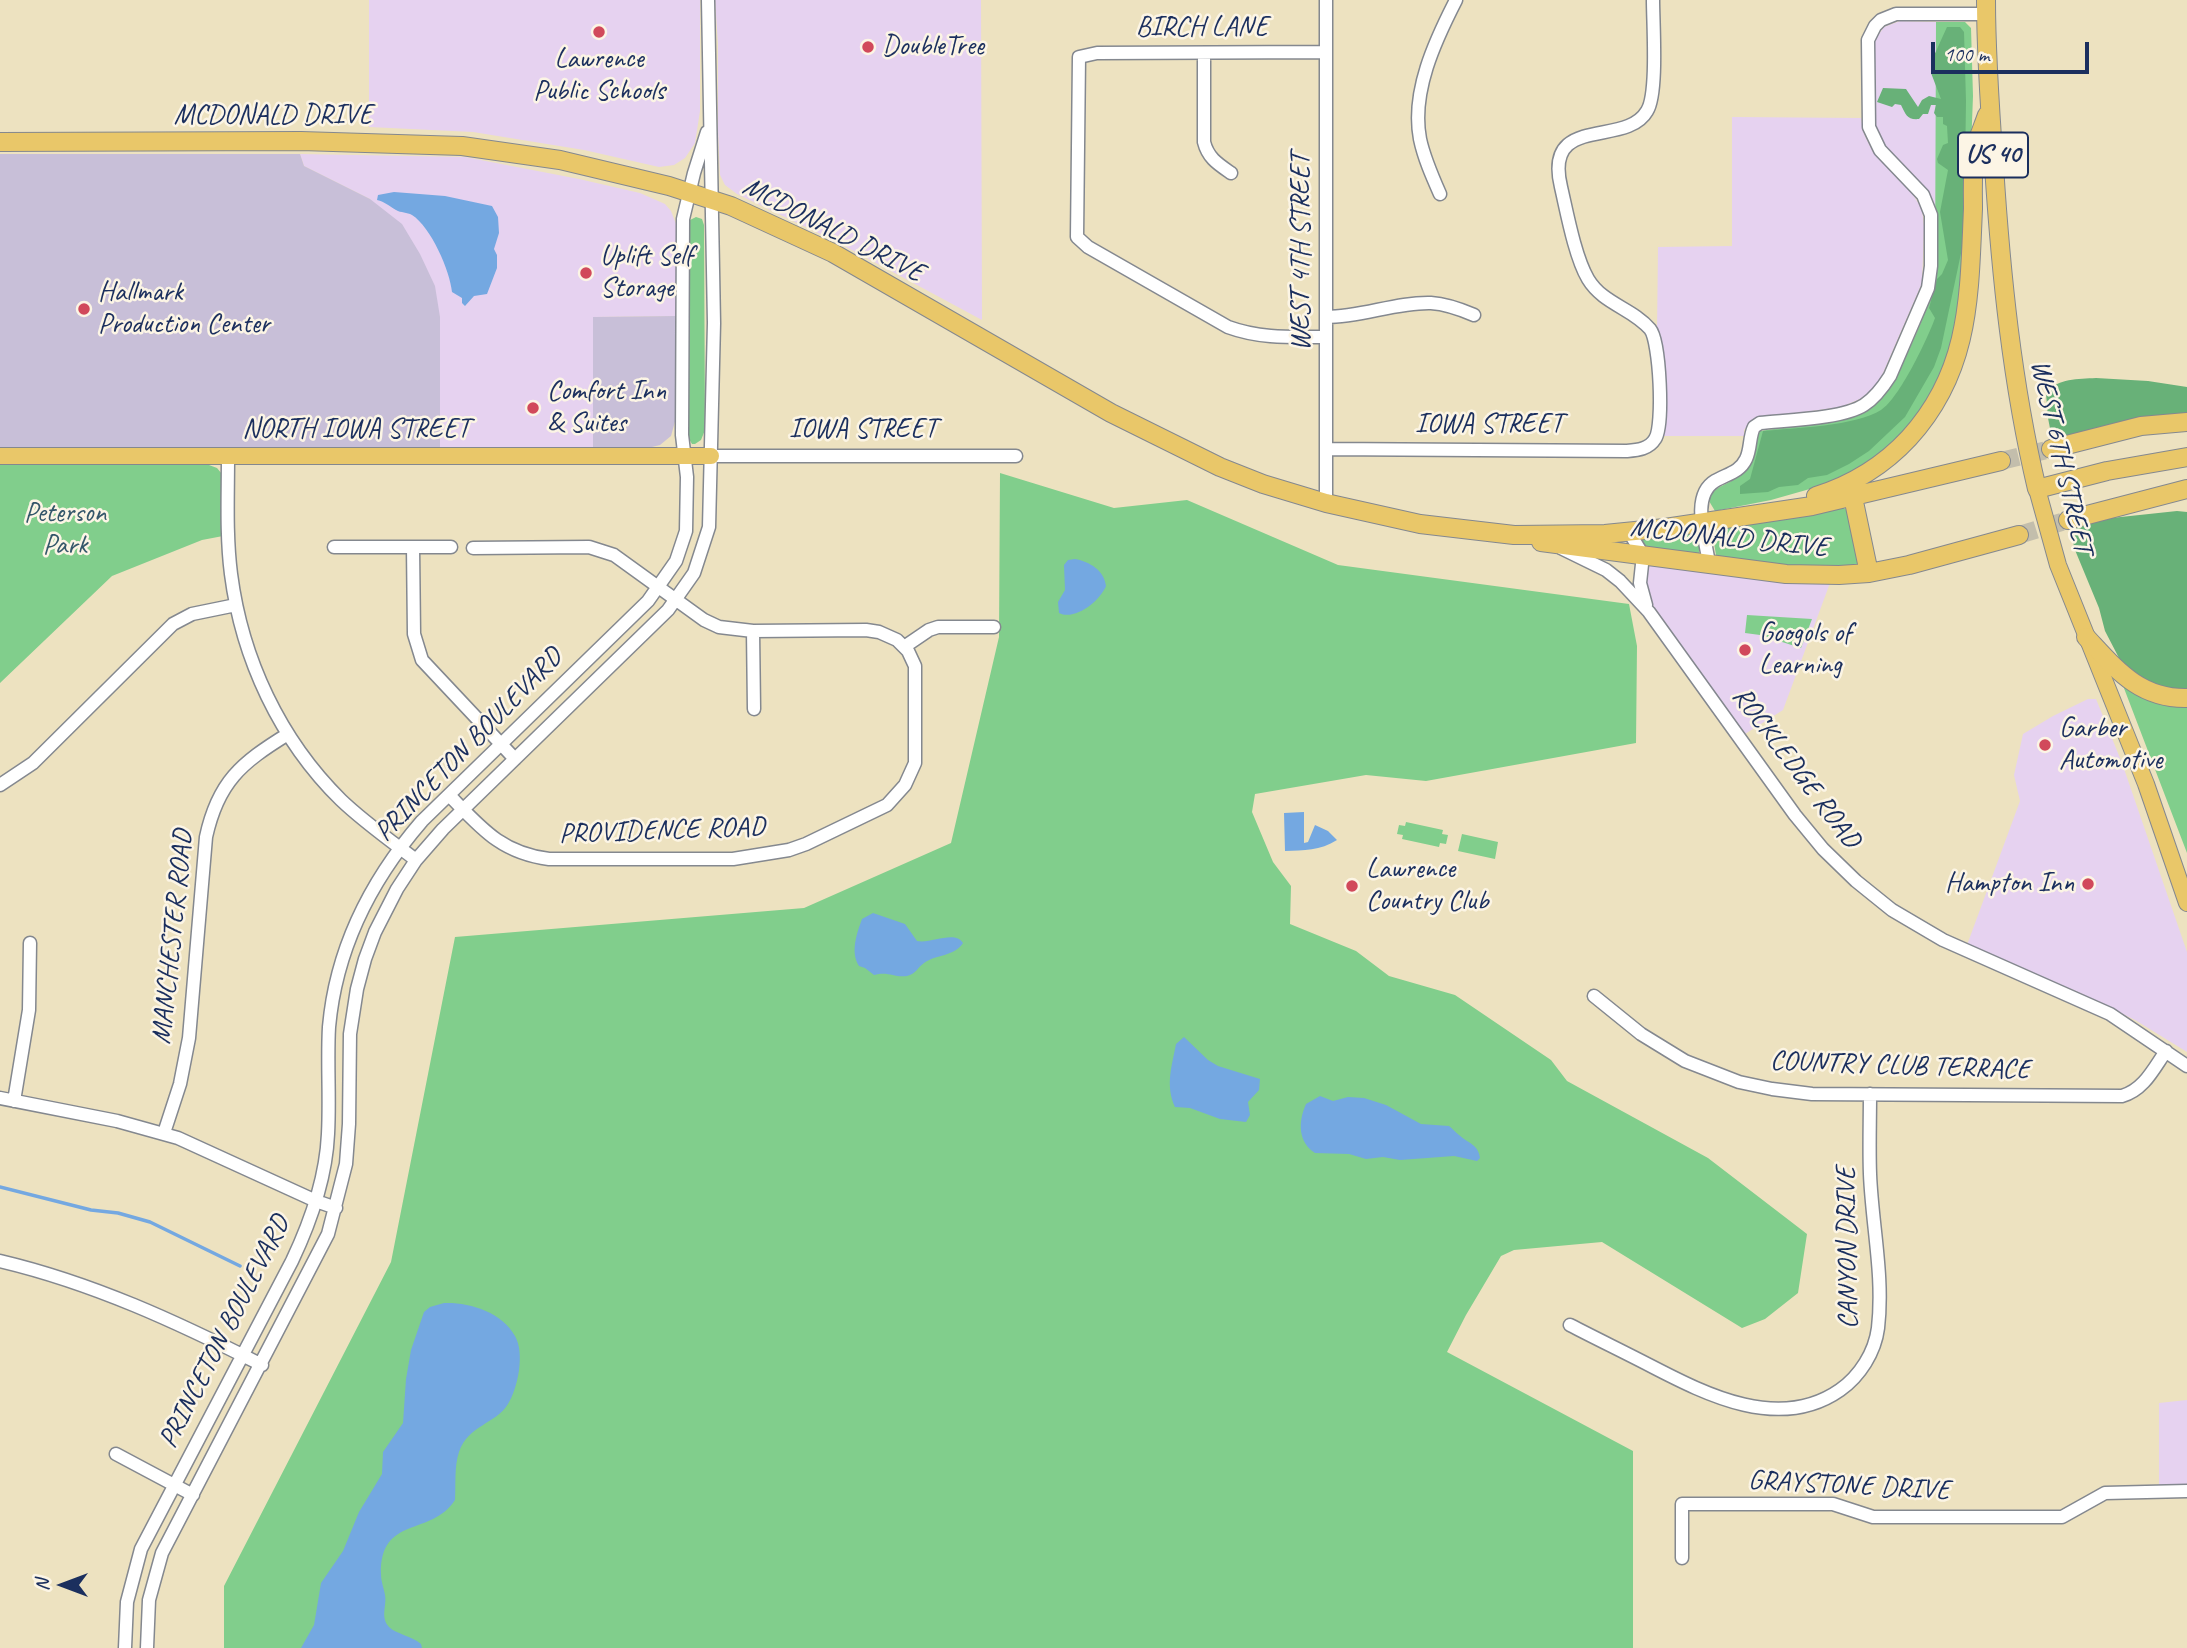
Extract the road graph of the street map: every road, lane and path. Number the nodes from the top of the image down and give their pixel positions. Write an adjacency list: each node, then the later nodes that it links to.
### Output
1 (708, 0): 9 (street, PRINCETON BOULEVARD)
2 (1326, 0): 6 (street, WEST 4TH STREET)
3 (1456, 0): 13 (street)
4 (1653, 0): 19 (street, IOWA STREET)
5 (1986, 7): 8 (highway, WEST 6TH STREET / US 40); 36 (street)
6 (1326, 52): 7 (street, BIRCH LANE); 16 (street, WEST 4TH STREET)
7 (1204, 53): 11 (street); 17 (street, BIRCH LANE)
8 (1990, 105): 28 (highway, WEST 6TH STREET / US 40); 34 (highway)
9 (710, 125): 12 (street, PRINCETON BOULEVARD); 14 (street, PRINCETON BOULEVARD)
10 (0, 142): 12 (highway, MCDONALD DRIVE)
11 (1231, 173)
12 (688, 192): 14 (highway, MCDONALD DRIVE); 22 (street, PRINCETON BOULEVARD)
13 (1440, 194)
14 (713, 200): 23 (street, PRINCETON BOULEVARD); 31 (highway, MCDONALD DRIVE)
15 (1474, 315): 16 (street)
16 (1326, 317): 17 (street, WEST 4TH STREET)
17 (1326, 337): 19 (street, WEST 4TH STREET)
18 (2187, 422): 20 (highway)
19 (1326, 449): 31 (street, WEST 4TH STREET)
20 (2051, 449)
21 (0, 456): 25 (main road, NORTH IOWA STREET)
22 (685, 456): 23 (main road, NORTH IOWA STREET); 25 (main road, NORTH IOWA STREET); 48 (street, PRINCETON BOULEVARD)
23 (711, 456): 24 (street, IOWA STREET); 49 (street, PRINCETON BOULEVARD)
24 (1016, 456)
25 (228, 457): 50 (street)
26 (2187, 457): 28 (highway)
27 (2001, 461): 30 (highway, MCDONALD DRIVE)
28 (2037, 489): 54 (main road, WEST 6TH STREET)
29 (2187, 489): 33 (highway)
30 (1853, 497): 34 (highway, MCDONALD DRIVE); 47 (highway)
31 (1326, 503): 38 (highway, MCDONALD DRIVE)
32 (2187, 503): 33 (highway)
33 (2124, 505): 35 (highway)
34 (1774, 511): 36 (highway, MCDONALD DRIVE)
35 (2068, 520)
36 (1703, 524): 37 (highway, MCDONALD DRIVE); 46 (street)
37 (1629, 532): 38 (highway, MCDONALD DRIVE); 45 (street)
38 (1514, 535): 40 (highway, MCDONALD DRIVE)
39 (2019, 535): 47 (highway, MCDONALD DRIVE)
40 (1554, 545): 45 (highway, MCDONALD DRIVE); 51 (street)
41 (334, 547): 42 (street)
42 (413, 547): 43 (street); 59 (street)
43 (451, 547)
44 (473, 548): 48 (street)
45 (1643, 555): 46 (highway, MCDONALD DRIVE); 51 (street)
46 (1709, 564): 47 (highway, MCDONALD DRIVE)
47 (1869, 573)
48 (659, 587): 49 (street); 59 (street, PRINCETON BOULEVARD)
49 (676, 600): 53 (street); 60 (street, PRINCETON BOULEVARD)
50 (236, 605): 58 (street); 61 (street)
51 (1649, 612): 69 (street, ROCKLEDGE ROAD)
52 (994, 627): 55 (street)
53 (753, 631): 55 (street); 57 (street)
54 (2086, 637): 56 (highway); 66 (main road, WEST 6TH STREET)
55 (904, 647): 63 (street, PROVIDENCE ROAD)
56 (2187, 698)
57 (754, 709)
58 (288, 734): 64 (street); 74 (street, MANCHESTER ROAD)
59 (500, 743): 60 (street); 62 (street, PRINCETON BOULEVARD)
60 (515, 759): 63 (street, PRINCETON BOULEVARD)
61 (0, 785)
62 (449, 795): 63 (street, PROVIDENCE ROAD); 64 (street, PRINCETON BOULEVARD)
63 (463, 809): 65 (street, PRINCETON BOULEVARD)
64 (399, 847): 65 (street); 75 (street, PRINCETON BOULEVARD)
65 (416, 860): 76 (street, PRINCETON BOULEVARD)
66 (2187, 903)
67 (30, 943): 73 (street)
68 (1594, 996): 71 (street, COUNTRY CLUB TERRACE)
69 (2166, 1051): 70 (street, ROCKLEDGE ROAD); 71 (street, COUNTRY CLUB TERRACE)
70 (2187, 1066)
71 (1870, 1094): 78 (street, CANYON DRIVE)
72 (0, 1098): 73 (street)
73 (14, 1101): 74 (street)
74 (164, 1133): 75 (street)
75 (316, 1201): 76 (street); 79 (street, PRINCETON BOULEVARD)
76 (336, 1208): 80 (street, PRINCETON BOULEVARD)
77 (0, 1261): 79 (street)
78 (1570, 1325)
79 (242, 1355): 80 (street); 82 (street, PRINCETON BOULEVARD)
80 (262, 1365): 84 (street, PRINCETON BOULEVARD)
81 (116, 1454): 82 (street)
82 (173, 1484): 84 (street); 86 (street, PRINCETON BOULEVARD)
83 (2187, 1491): 85 (street, GRAYSTONE DRIVE)
84 (193, 1495): 87 (street, PRINCETON BOULEVARD)
85 (1682, 1558)
86 (125, 1648)
87 (147, 1648)

